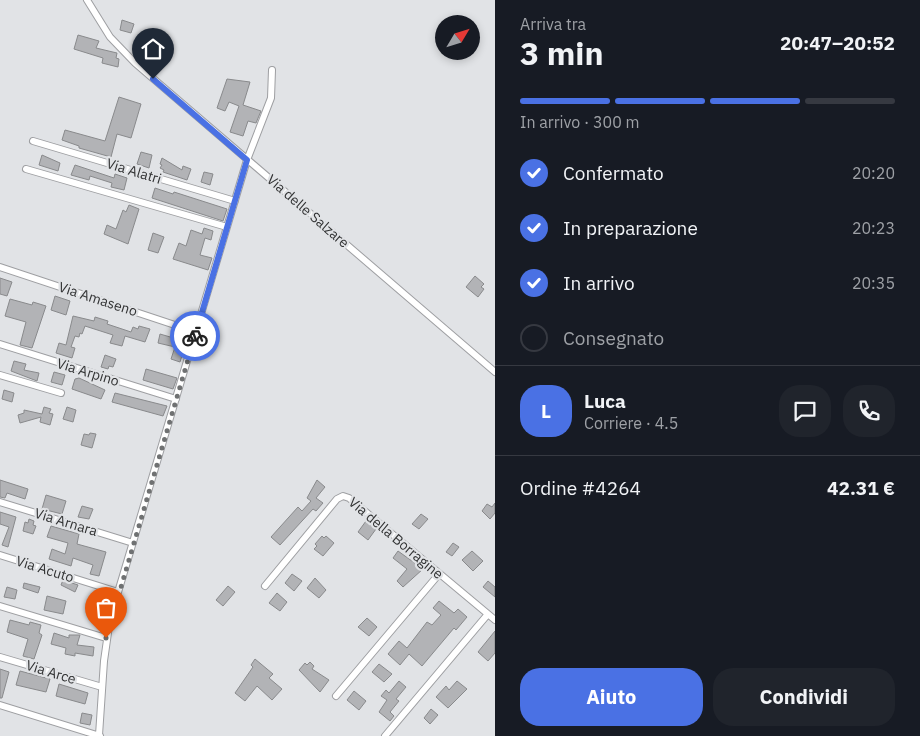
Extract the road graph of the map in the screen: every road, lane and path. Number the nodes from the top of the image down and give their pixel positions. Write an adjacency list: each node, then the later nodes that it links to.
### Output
1 (88, 0): 4 (street, Via delle Salzare)
2 (272, 70): 4 (street)
3 (33, 141): 6 (street, Via Alatri)
4 (247, 160): 6 (street); 11 (street, Via delle Salzare)
5 (26, 169): 7 (street)
6 (235, 202): 7 (street)
7 (227, 228): 9 (street)
8 (0, 267): 9 (street, Via Amaseno)
9 (196, 332): 14 (street)
10 (0, 344): 14 (street, Via Arpino)
11 (495, 372)
12 (0, 375): 13 (street)
13 (61, 393)
14 (176, 399): 16 (street)
15 (0, 502): 16 (street, Via Arnara)
16 (133, 543): 20 (street)
17 (0, 555): 20 (street, Via Acuto)
18 (439, 574): 19 (street, Via della Borragine); 22 (street, Via della Borragine); 27 (street)
19 (265, 586)
20 (118, 592): 24 (street)
21 (0, 606): 24 (street)
22 (488, 614): 23 (street, Via della Borragine); 30 (street)
23 (495, 620)
24 (106, 638): 26 (street)
25 (0, 657): 26 (street, Via Arce)
26 (102, 687): 29 (street)
27 (336, 696)
28 (0, 705): 29 (street)
29 (100, 736)
30 (385, 736)

